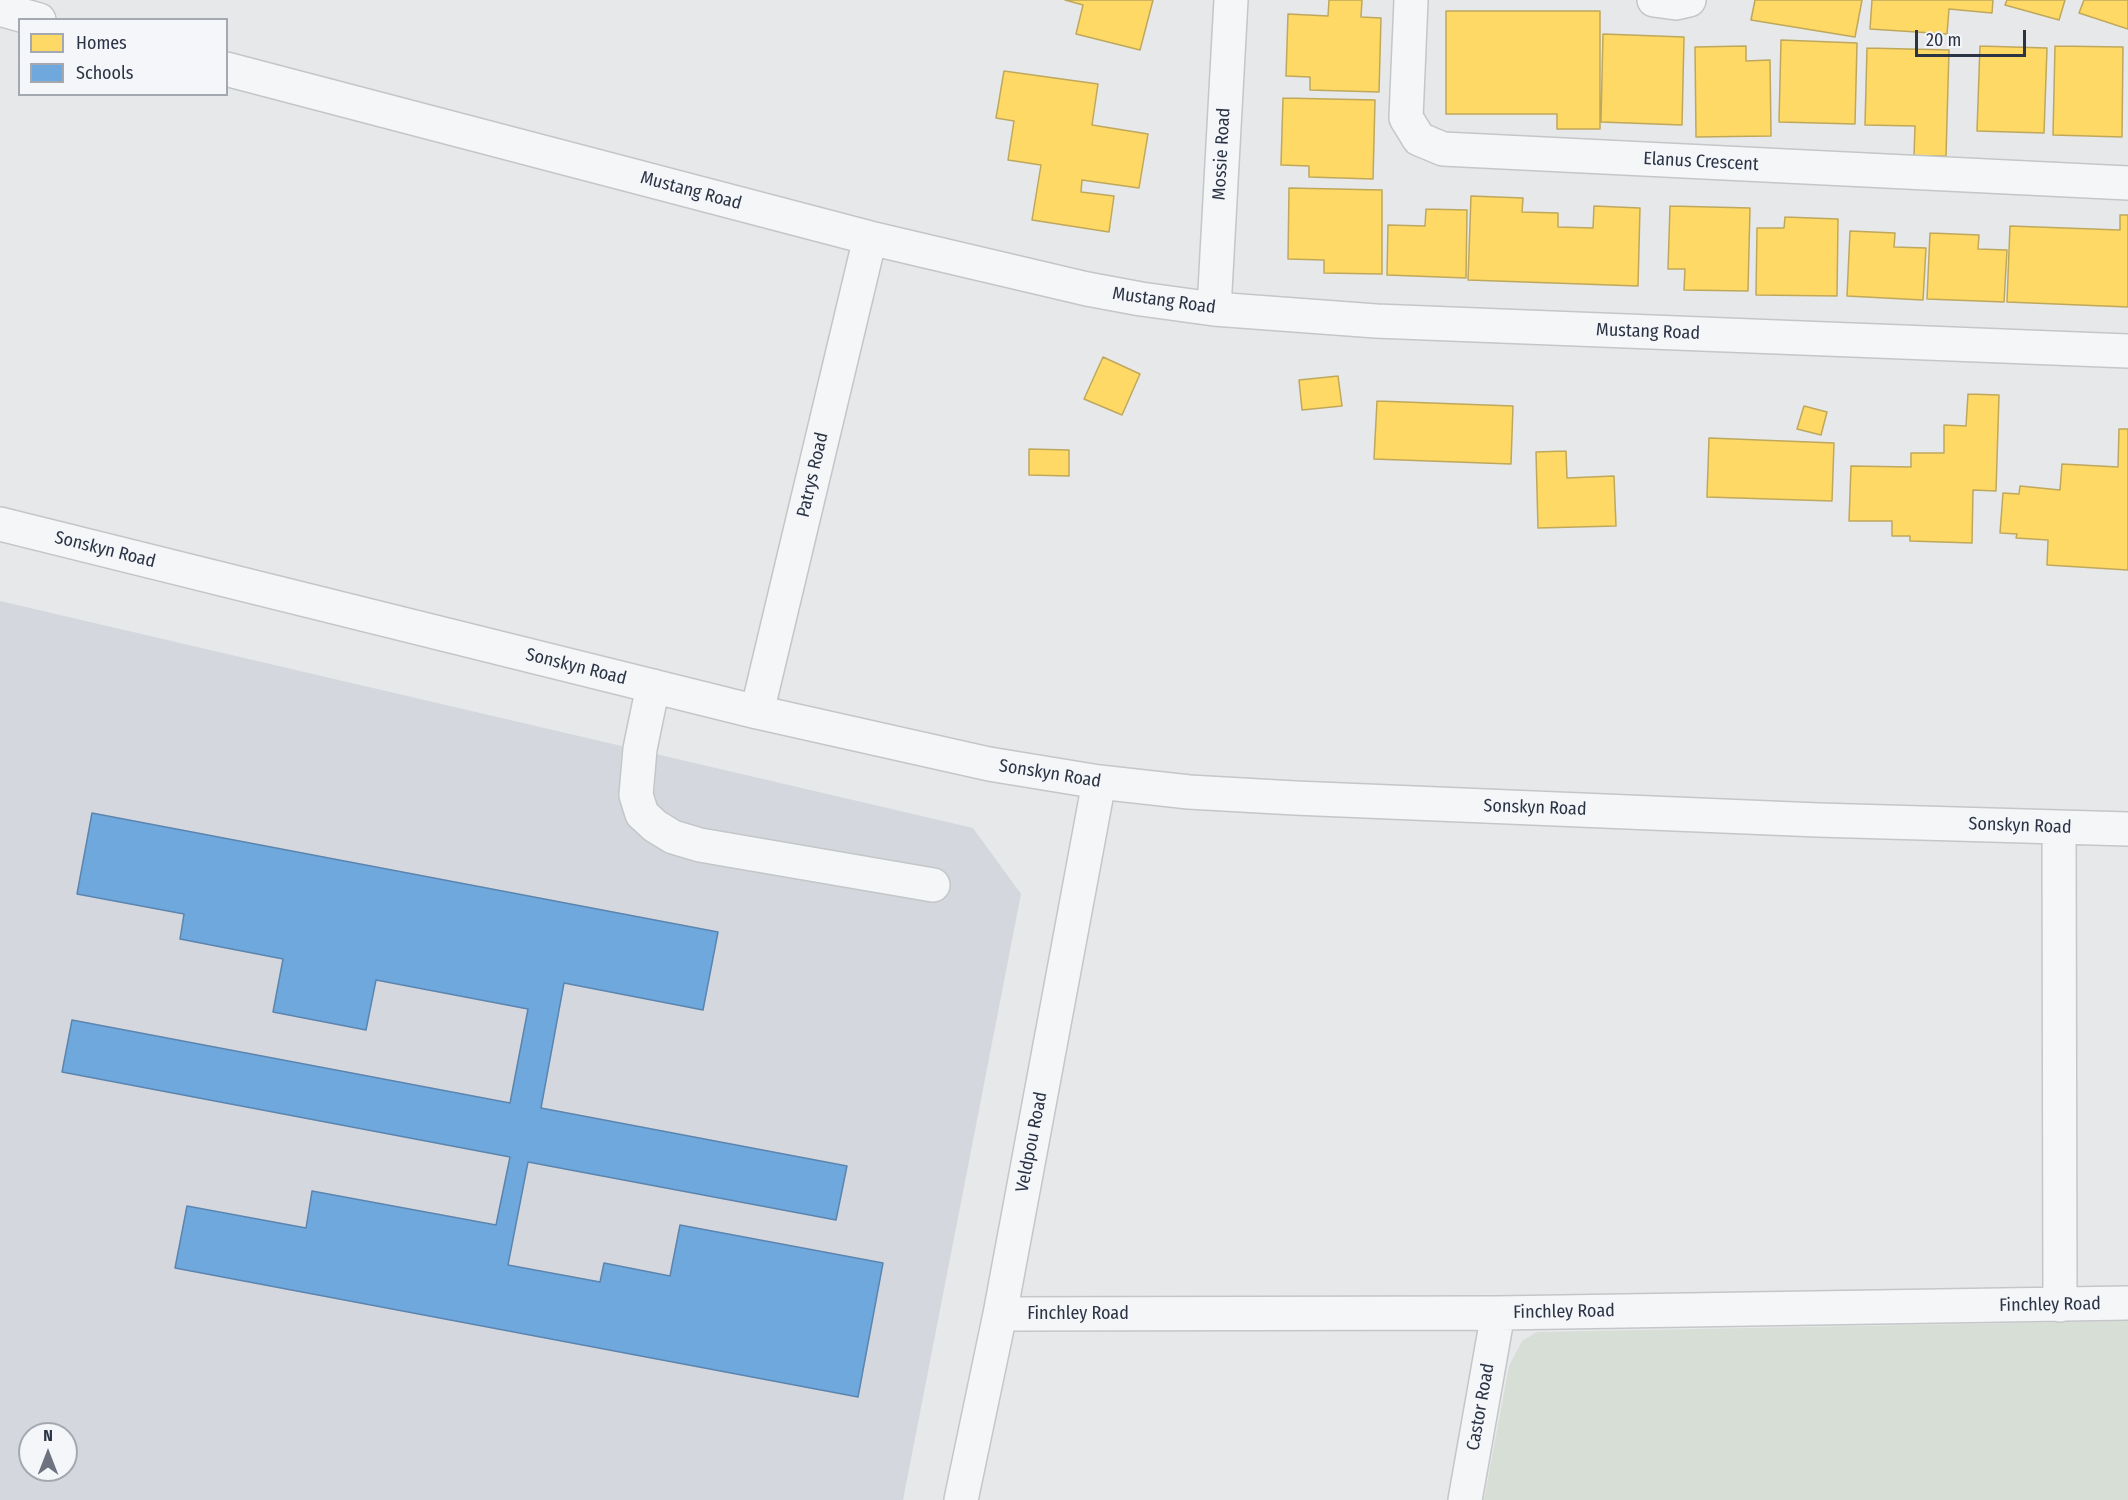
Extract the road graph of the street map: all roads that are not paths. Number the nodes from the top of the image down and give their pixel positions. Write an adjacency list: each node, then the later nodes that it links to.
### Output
1 (1230, 0): 10 (street, Mossie Road)
2 (1411, 0): 8 (street, Elanus Crescent)
3 (1653, 0): 4 (street)
4 (1689, 0)
5 (0, 9): 6 (street)
6 (32, 18)
7 (228, 70): 9 (street, Mustang Road)
8 (2128, 183)
9 (870, 238): 10 (street, Mustang Road); 14 (street, Patrys Road)
10 (1214, 309): 11 (street, Mustang Road)
11 (2128, 351)
12 (0, 524): 13 (street, Sonskyn Road)
13 (653, 686): 14 (street, Sonskyn Road); 18 (street)
14 (757, 712): 15 (street, Sonskyn Road)
15 (1099, 782): 16 (street, Sonskyn Road); 22 (street, Veldpou Road)
16 (2059, 828): 17 (street, Sonskyn Road); 20 (street)
17 (2128, 829)
18 (933, 885)
19 (2128, 1303): 20 (street, Finchley Road)
20 (2060, 1305): 21 (street, Finchley Road)
21 (1498, 1313): 22 (street, Finchley Road); 24 (street, Castor Road)
22 (1000, 1314): 23 (street, Veldpou Road)
23 (961, 1500)
24 (1465, 1500)

